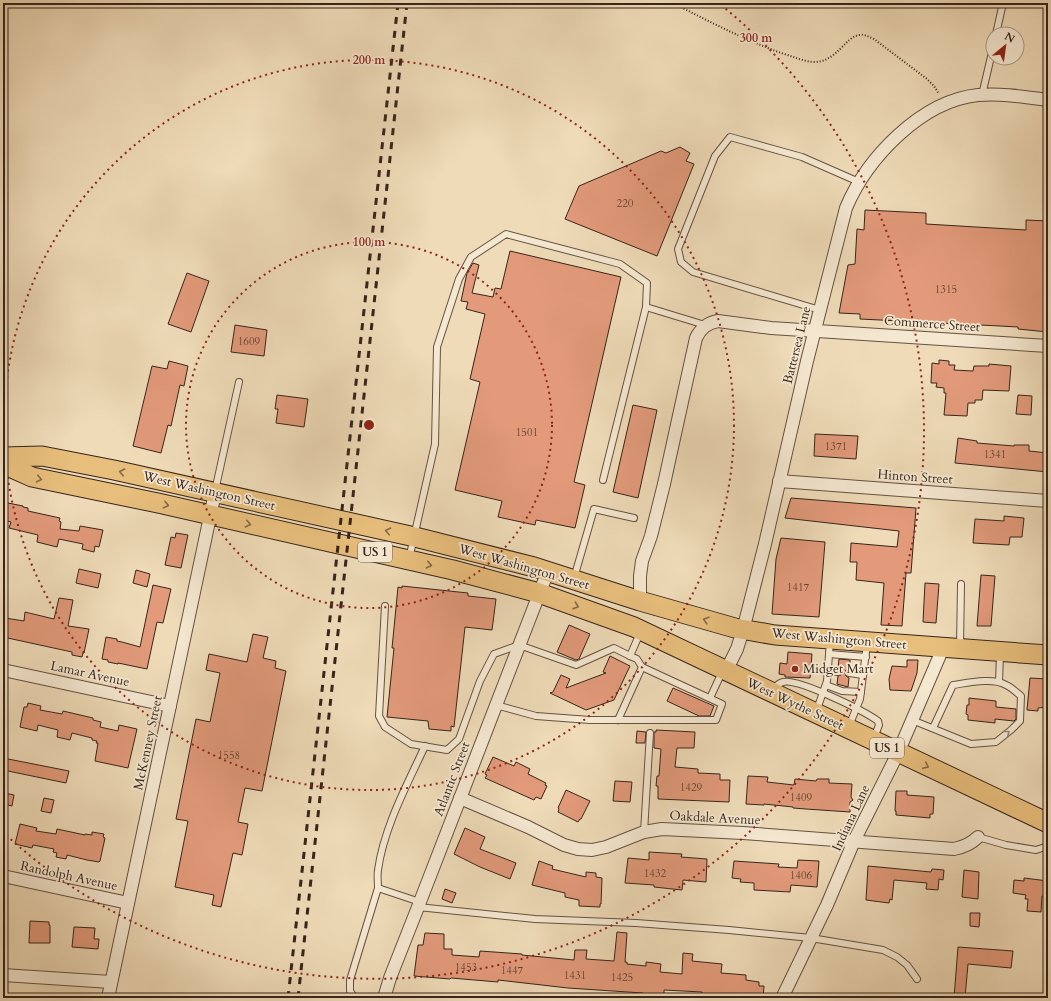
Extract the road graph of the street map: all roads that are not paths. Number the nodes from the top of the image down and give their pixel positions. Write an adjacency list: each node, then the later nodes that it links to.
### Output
1 (1003, 3): 2 (lane)
2 (998, 26)
3 (989, 66): 4 (lane)
4 (982, 95): 5 (street, Battersea Lane); 6 (street, Battersea Lane)
5 (1048, 100)
6 (859, 182): 8 (street, Battersea Lane); 8 (lane)
7 (646, 307): 9 (lane); 15 (lane); 21 (lane)
8 (820, 310): 10 (street, Battersea Lane)
9 (705, 325): 10 (street, Commerce Street); 27 (street)
10 (815, 331): 11 (street, Commerce Street); 16 (street, Battersea Lane)
11 (1048, 346)
12 (239, 382): 17 (lane)
13 (3, 457): 17 (main road, West Washington Street / US 1, one-way to 13)
14 (3, 464): 19 (main road, West Washington Street / US 1, one-way to 19)
15 (603, 480)
16 (779, 482): 18 (street, Hinton Street); 29 (street, Battersea Lane)
17 (215, 493): 19 (street, McKenney Street); 21 (main road, West Washington Street / US 1, one-way to 17)
18 (1048, 501)
19 (210, 515): 22 (main road, West Washington Street / US 1, one-way to 22); 52 (street, McKenney Street)
20 (634, 518): 24 (lane)
21 (415, 537): 22 (lane); 23 (main road, West Washington Street / US 1)
22 (409, 560): 26 (main road, West Washington Street / US 1, one-way to 26)
23 (548, 571): 24 (main road, West Washington Street / US 1); 26 (street, Atlantic Street)
24 (573, 580): 27 (main road, West Washington Street / US 1)
25 (961, 584): 33 (lane)
26 (539, 593): 30 (main road, West Wythe Street / US 1, one-way to 30); 31 (street, Atlantic Street)
27 (640, 601): 29 (main road, West Washington Street / US 1, one-way to 27)
28 (385, 606): 61 (lane)
29 (743, 630): 32 (main road, West Washington Street / US 1); 40 (street, Battersea Lane)
30 (641, 631): 37 (lane); 40 (main road, West Wythe Street / US 1)
31 (519, 645): 37 (lane); 51 (street, Atlantic Street); 61 (lane)
32 (830, 647): 34 (main road, West Washington Street / US 1); 41 (lane)
33 (951, 648): 34 (main road, West Washington Street / US 1); 35 (main road, West Washington Street / US 1); 56 (street, Indiana Lane)
34 (866, 649): 44 (lane)
35 (1000, 652): 36 (main road, West Washington Street / US 1); 45 (lane)
36 (1048, 655)
37 (630, 656): 38 (lane)
38 (642, 667): 50 (lane); 55 (lane)
39 (3, 670): 52 (street, Lamar Avenue)
40 (725, 670): 47 (main road, West Wythe Street / US 1); 50 (lane)
41 (828, 671): 42 (lane); 46 (lane)
42 (838, 672)
43 (849, 673): 44 (lane)
44 (863, 675): 48 (lane)
45 (999, 682): 57 (lane); 57 (lane, one-way to 45)
46 (826, 685): 48 (lane); 49 (lane)
47 (769, 692): 49 (lane); 54 (main road, West Wythe Street / US 1)
48 (861, 692): 53 (lane)
49 (823, 694): 53 (lane); 54 (lane)
50 (710, 698): 55 (lane)
51 (496, 705): 55 (lane); 63 (street, Atlantic Street)
52 (170, 706): 71 (street, McKenney Street)
53 (856, 709): 58 (lane); 60 (lane)
54 (815, 714): 58 (main road, West Wythe Street / US 1)
55 (618, 720)
56 (912, 720): 57 (lane); 62 (street, Indiana Lane)
57 (933, 728)
58 (848, 729): 60 (main road, West Wythe Street / US 1)
59 (650, 733): 65 (lane)
60 (873, 741): 62 (main road, West Wythe Street / US 1)
61 (425, 746): 70 (lane)
62 (898, 753): 64 (main road, West Wythe Street / US 1, one-way to 64); 67 (street, Indiana Lane)
63 (460, 798): 65 (street, Oakdale Avenue); 72 (street, Atlantic Street)
64 (1048, 823)
65 (644, 832): 67 (street, Oakdale Avenue)
66 (978, 837): 67 (street, Oakdale Avenue); 68 (lane)
67 (854, 841): 73 (street, Indiana Lane)
68 (1048, 846)
69 (3, 876): 71 (street, Randolph Avenue)
70 (378, 888): 72 (lane); 78 (lane)
71 (128, 903): 76 (street, McKenney Street)
72 (418, 904): 73 (lane); 79 (street, Atlantic Street)
73 (811, 938): 75 (lane); 80 (street, Indiana Lane)
74 (3, 975): 76 (street)
75 (917, 979)
76 (111, 982): 77 (street, McKenney Street)
77 (108, 998)
78 (360, 998)
79 (384, 998)
80 (782, 998)

